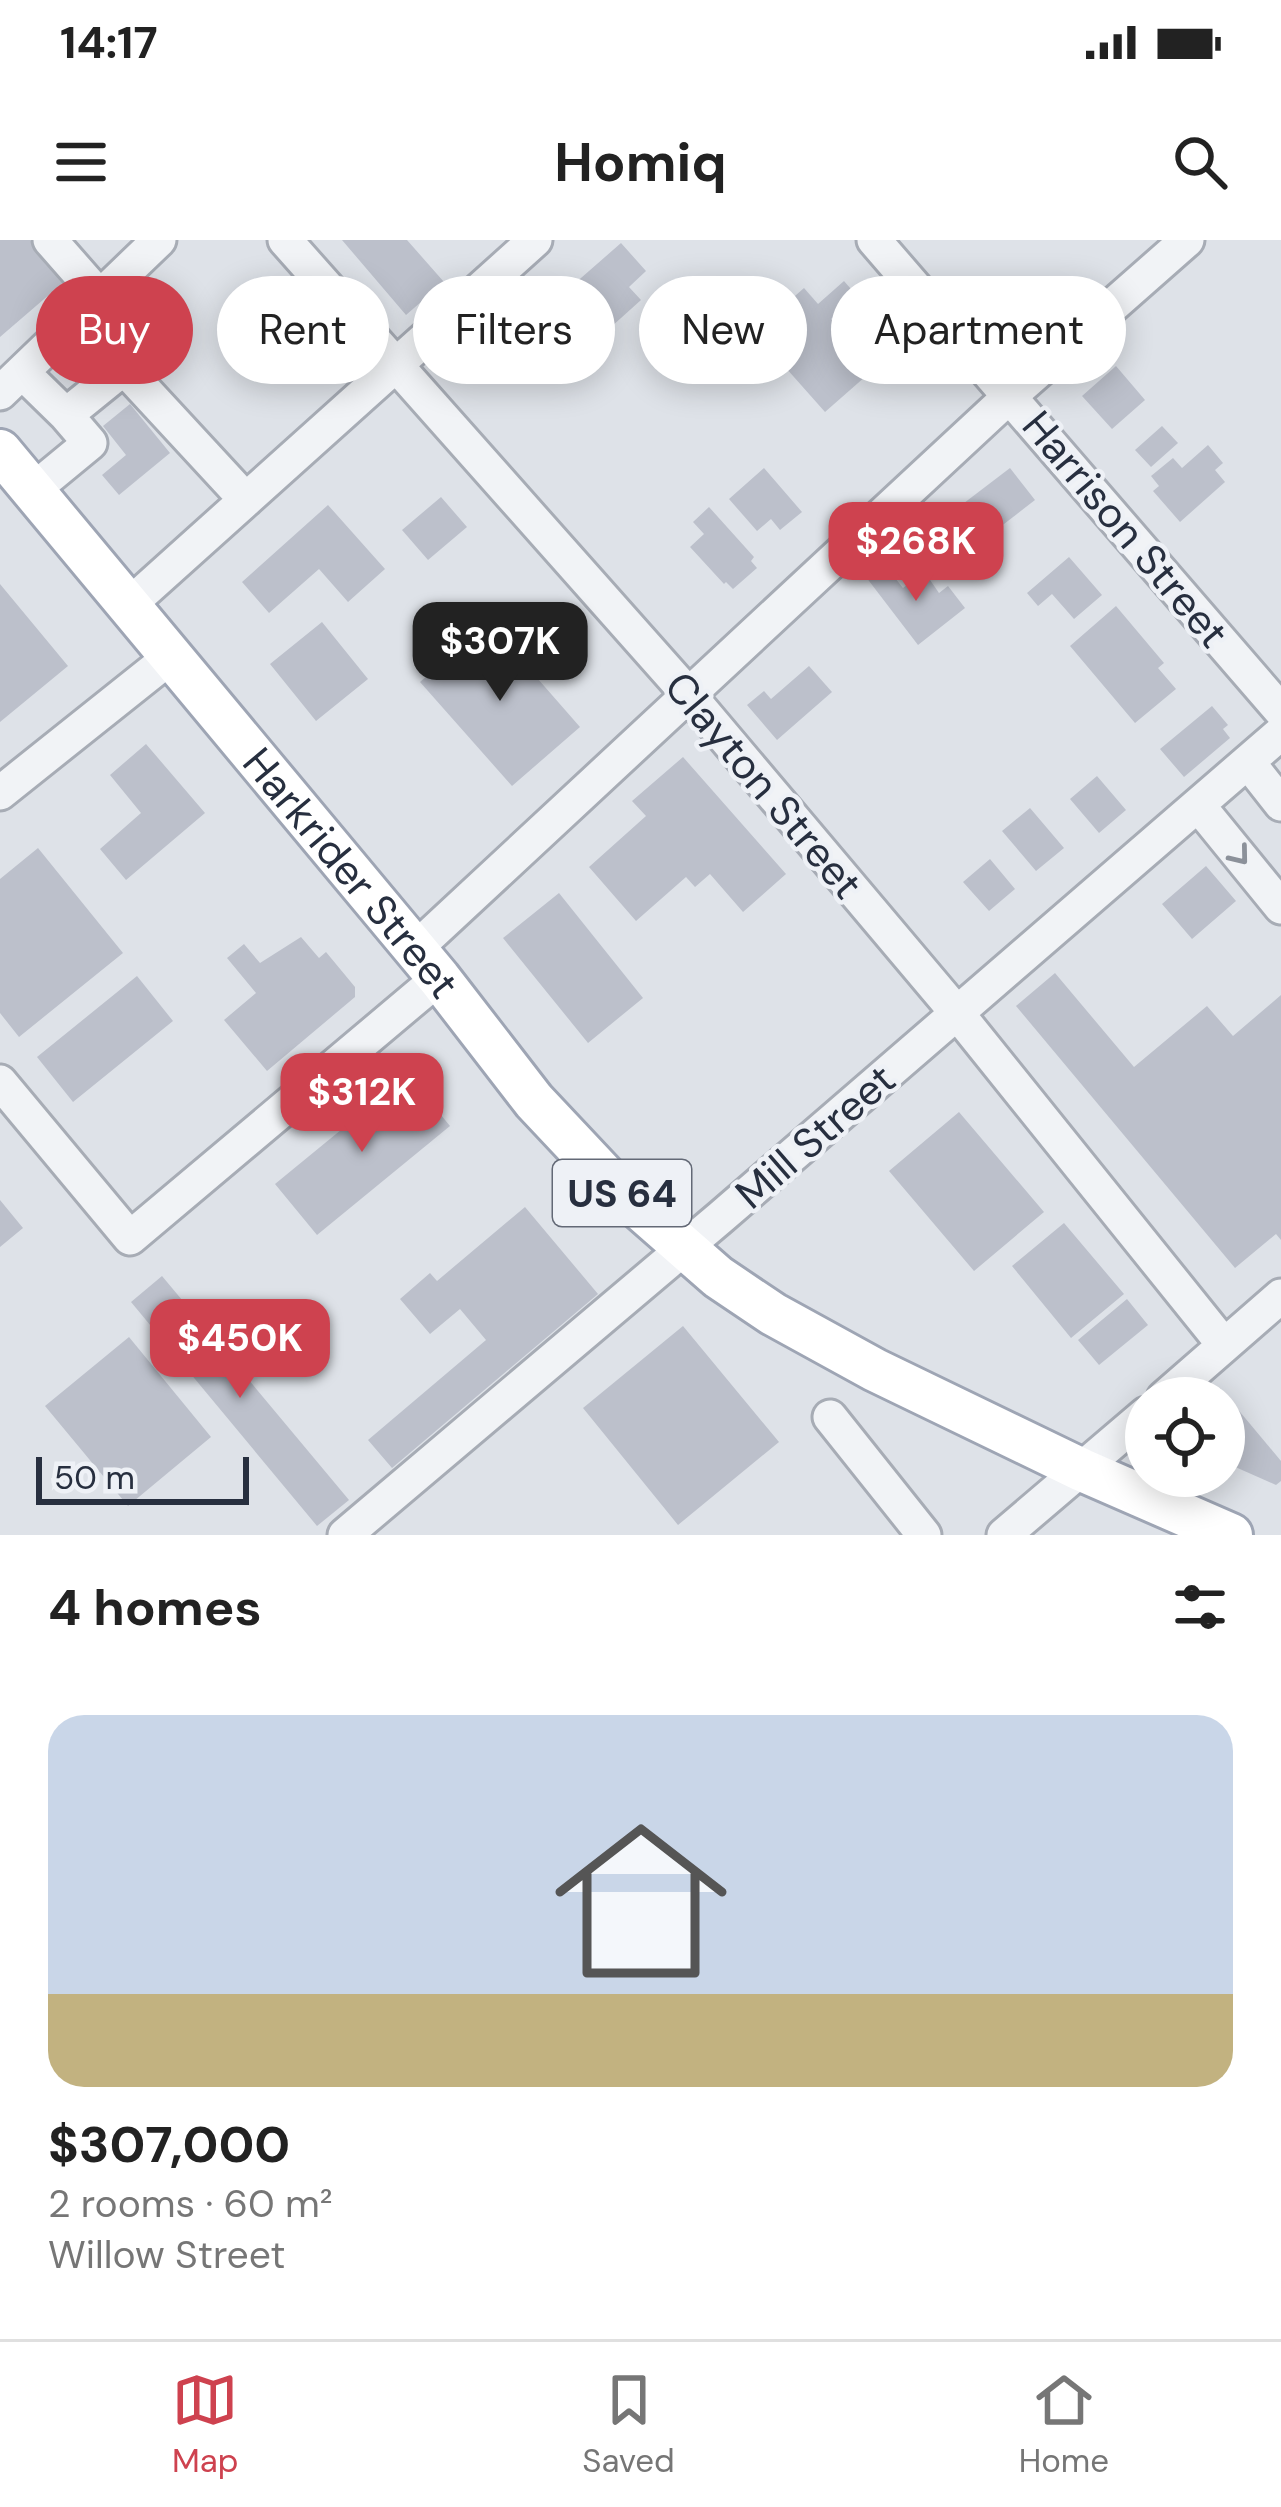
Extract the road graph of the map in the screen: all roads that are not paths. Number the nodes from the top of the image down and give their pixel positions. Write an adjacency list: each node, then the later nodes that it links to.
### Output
1 (50, 240): 7 (street)
2 (159, 240): 8 (street)
3 (285, 240): 10 (street, Clayton Street)
4 (874, 240): 12 (street, Harrison Street)
5 (1187, 240): 12 (street)
6 (518, 246): 10 (street)
7 (82, 276)
8 (121, 276)
9 (36, 359): 11 (street)
10 (395, 364): 16 (street); 19 (street, Clayton Street)
11 (11, 383): 13 (street)
12 (1011, 394): 19 (street); 20 (street, Harrison Street)
13 (66, 415): 15 (street); 16 (street)
14 (0, 451): 15 (main road, Harkrider Street / US 64)
15 (33, 490): 17 (main road, Harkrider Street / US 64)
16 (246, 500): 17 (street)
17 (130, 604): 18 (main road, Harkrider Street / US 64)
18 (172, 655): 23 (street); 27 (main road, Harkrider Street / US 64)
19 (688, 694): 27 (street); 28 (street, Clayton Street)
20 (1281, 711)
21 (1281, 734): 22 (street, Mill Street)
22 (1248, 762): 24 (street); 25 (street, Mill Street)
23 (0, 793)
24 (1281, 804)
25 (1198, 805): 26 (street, one-way to 26); 28 (street, Mill Street)
26 (1281, 907)
27 (427, 964): 29 (street); 30 (main road, Harkrider Street / US 64)
28 (957, 1012): 30 (street, Mill Street); 32 (street, Clayton Street)
29 (0, 1082)
30 (686, 1247): 36 (main road, Harkrider Street / US 64); 37 (street, Mill Street)
31 (1281, 1296): 32 (street)
32 (1224, 1345): 33 (street)
33 (1188, 1377)
34 (830, 1417): 38 (street)
35 (1125, 1432): 36 (street)
36 (1082, 1470): 39 (street); 40 (main road, Harkrider Street / US 64)
37 (358, 1531)
38 (924, 1535)
39 (1004, 1535)
40 (1231, 1535)

